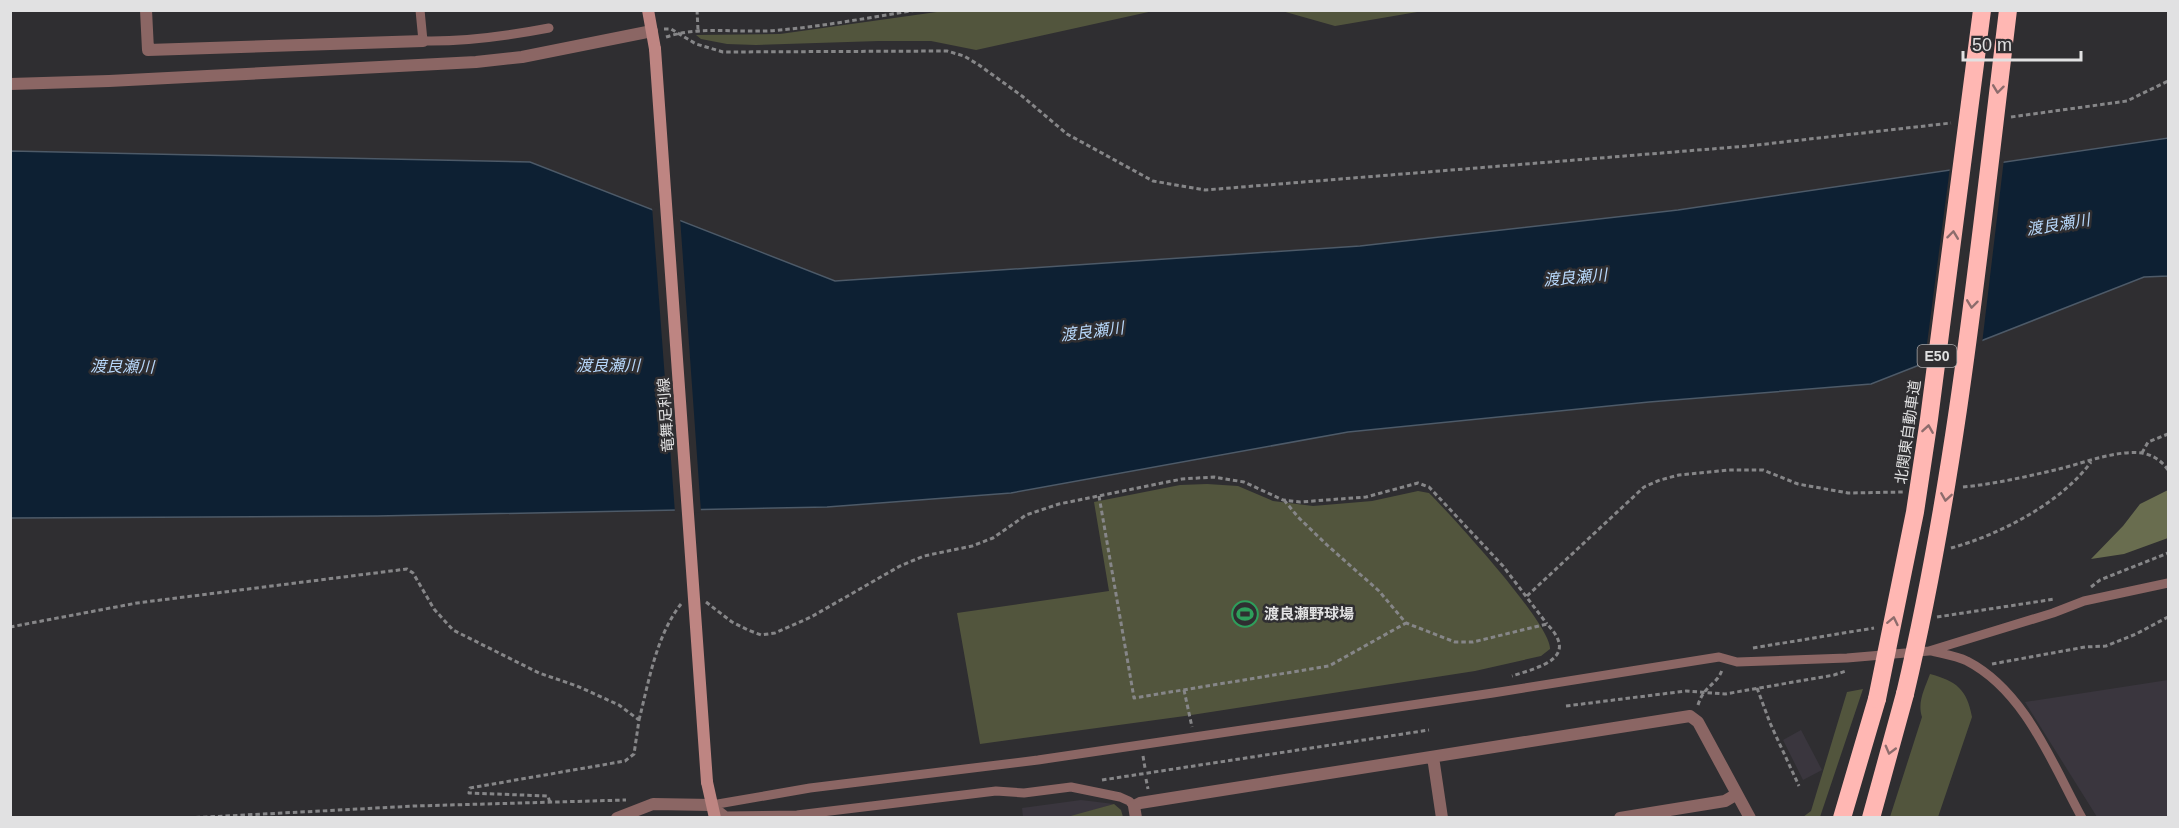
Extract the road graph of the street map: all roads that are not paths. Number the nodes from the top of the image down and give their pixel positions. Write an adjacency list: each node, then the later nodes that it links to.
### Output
1 (146, 10): 8 (street)
2 (420, 10): 8 (lane)
3 (648, 10): 7 (main road, 竜舞足利線)
4 (1982, 10): 20 (highway, 北関東自動車道 / E50, one-way to 4, bridge)
5 (2008, 10): 21 (highway, E50, one-way to 21, bridge)
6 (549, 28): 8 (lane)
7 (652, 31): 9 (street); 14 (main road, 竜舞足利線, bridge)
8 (423, 41)
9 (10, 84)
10 (2169, 583): 11 (lane)
11 (1929, 651): 14 (lane); 22 (lane)
12 (1433, 757): 13 (street); 15 (street); 17 (street)
13 (1737, 794): 18 (street); 19 (street)
14 (714, 811): 15 (lane); 16 (street)
15 (1135, 812)
16 (617, 818)
17 (1442, 818)
18 (1620, 818)
19 (1750, 818)
20 (1842, 818)
21 (1871, 818)
22 (2082, 818)

